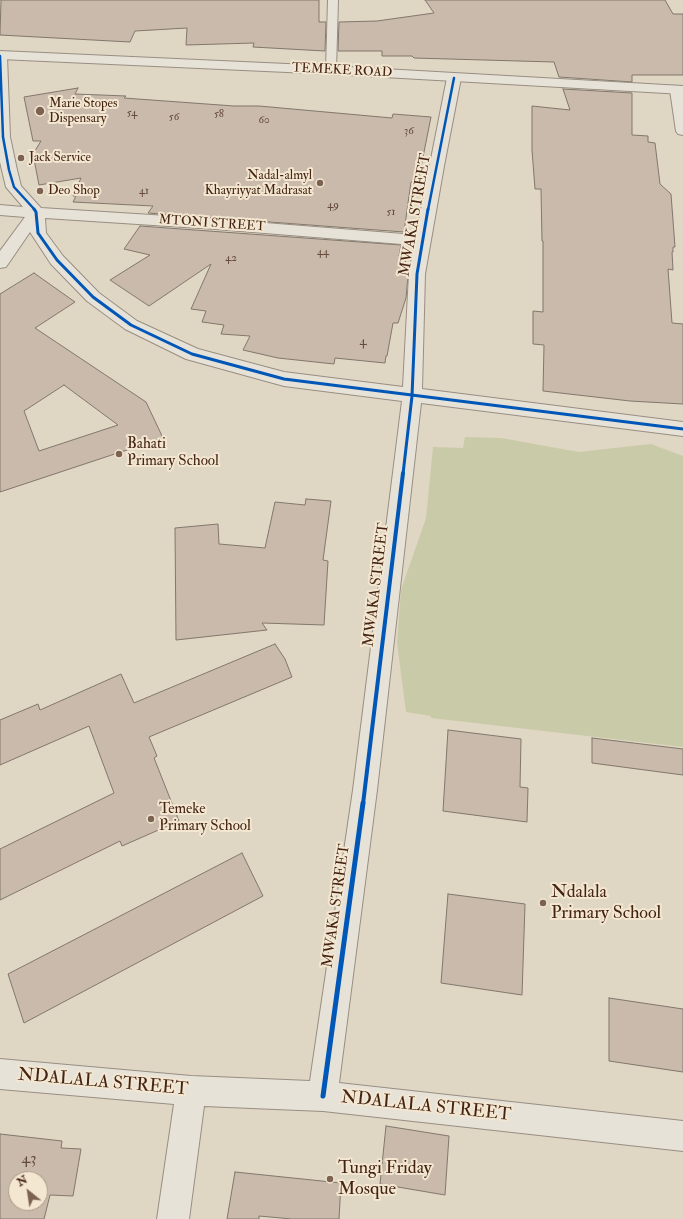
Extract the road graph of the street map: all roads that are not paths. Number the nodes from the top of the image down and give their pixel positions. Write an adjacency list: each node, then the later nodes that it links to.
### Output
1 (333, 0): 3 (lane)
2 (0, 56): 3 (street, TEMEKE ROAD); 7 (street)
3 (331, 70): 4 (street, TEMEKE ROAD)
4 (454, 78): 5 (street, TEMEKE ROAD); 10 (street, MWAKA STREET)
5 (680, 90): 6 (street)
6 (683, 131)
7 (1, 137): 9 (street)
8 (0, 210): 9 (street, MTONI STREET)
9 (36, 212): 10 (street, MTONI STREET); 11 (street); 12 (street)
10 (424, 241): 12 (street, MWAKA STREET)
11 (0, 263)
12 (412, 396): 13 (street); 16 (street, MWAKA STREET)
13 (683, 429)
14 (0, 1074): 15 (street, NDALALA STREET)
15 (191, 1091): 16 (street, NDALALA STREET); 18 (street)
16 (322, 1096): 17 (street, NDALALA STREET)
17 (683, 1136)
18 (173, 1219)

